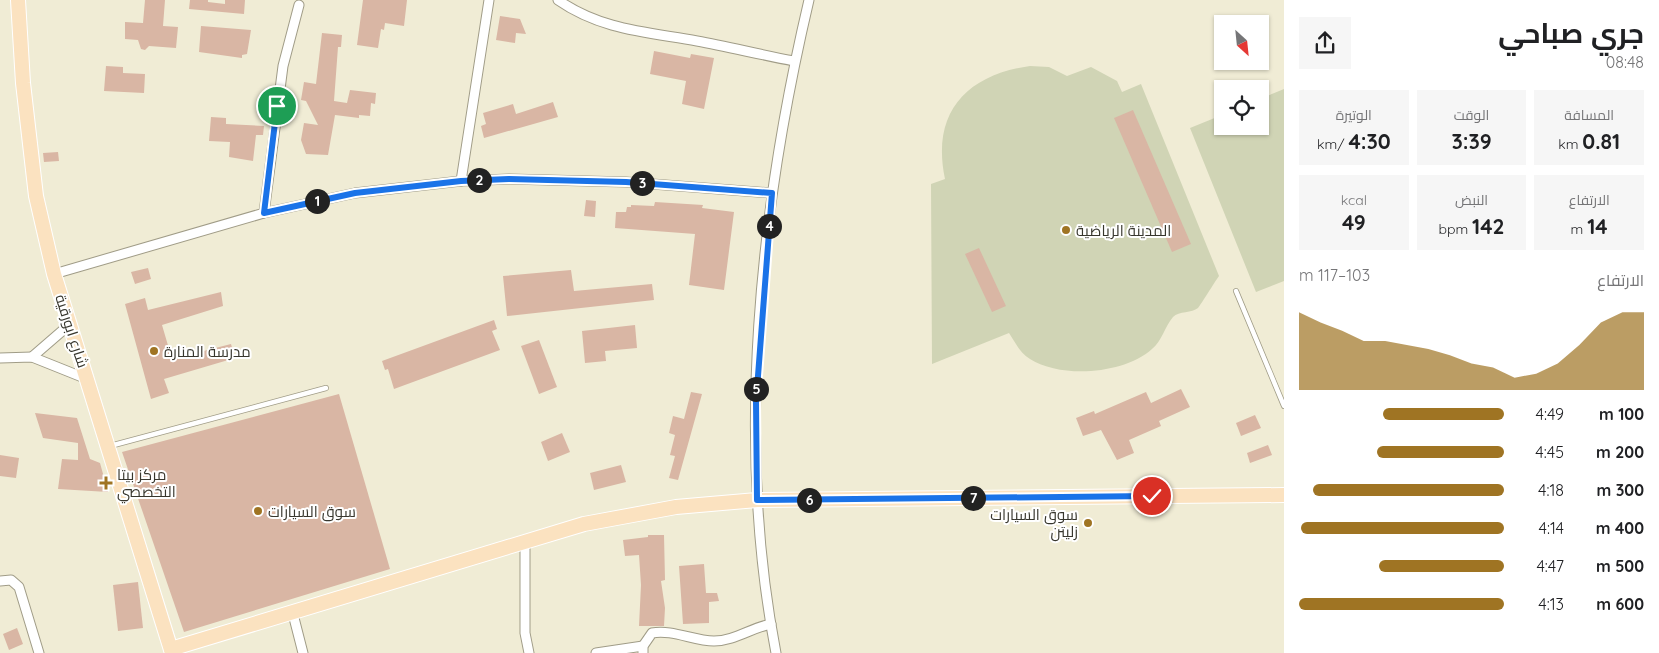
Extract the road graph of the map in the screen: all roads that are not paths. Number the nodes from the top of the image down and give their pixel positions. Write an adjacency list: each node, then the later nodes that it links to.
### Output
1 (18, 0): 10 (main road, شارع ابورقية)
2 (489, 0): 7 (street)
3 (558, 0): 6 (street)
4 (809, 0): 6 (street)
5 (299, 5): 9 (street)
6 (794, 61): 8 (street)
7 (461, 181): 8 (street); 9 (street)
8 (772, 193): 20 (street)
9 (264, 213): 10 (street)
10 (54, 274): 12 (main road, شارع ابورقية)
11 (1236, 291): 17 (lane)
12 (69, 325): 13 (street); 15 (main road, شارع ابورقية)
13 (32, 357): 14 (street); 15 (street)
14 (0, 358)
15 (87, 379): 18 (main road, شارع ابورقية)
16 (326, 388): 18 (lane)
17 (1284, 406)
18 (108, 447): 26 (main road, شارع ابورقية)
19 (1284, 495): 20 (main road)
20 (757, 500): 21 (main road); 24 (street)
21 (524, 541): 23 (main road); 29 (street)
22 (0, 581): 27 (street)
23 (292, 614): 26 (main road); 28 (street)
24 (770, 624): 25 (street); 31 (street)
25 (643, 650): 30 (street)
26 (172, 651)
27 (39, 653)
28 (303, 653)
29 (529, 653)
30 (596, 653)
31 (776, 653)

